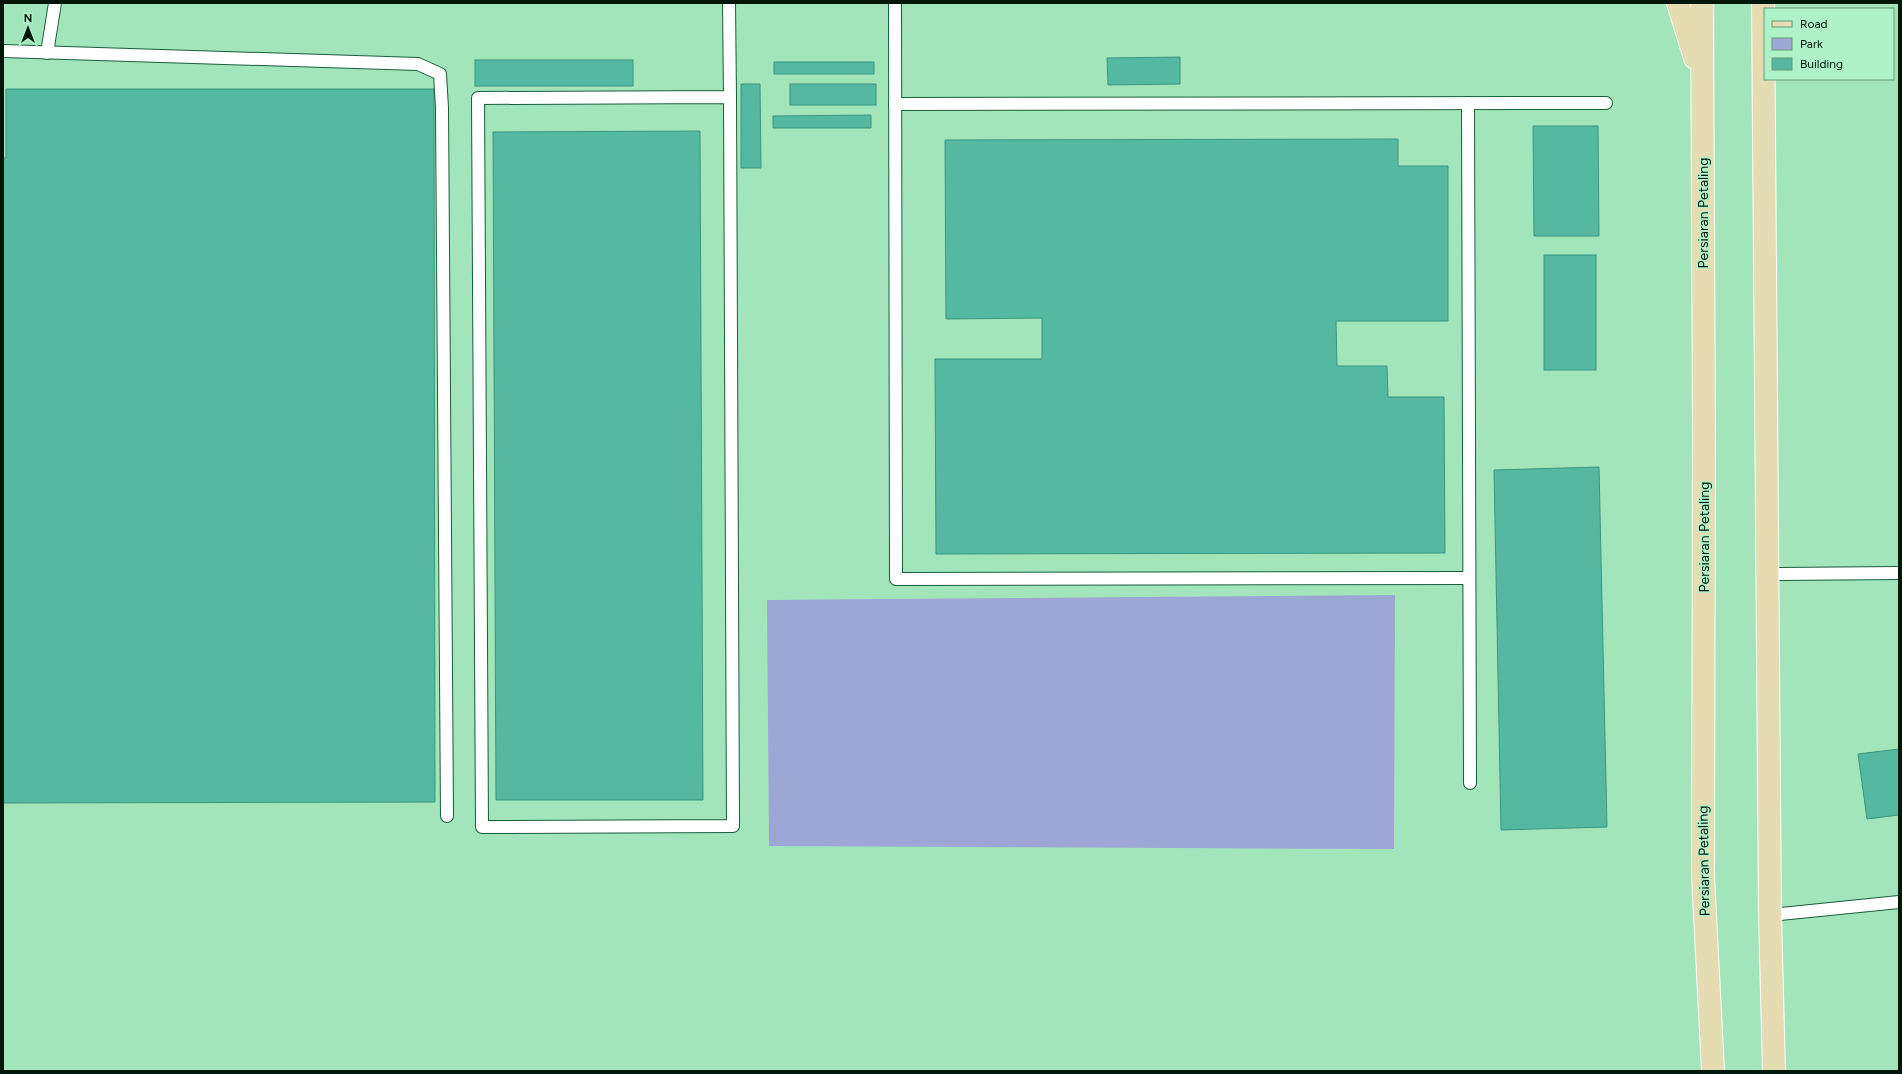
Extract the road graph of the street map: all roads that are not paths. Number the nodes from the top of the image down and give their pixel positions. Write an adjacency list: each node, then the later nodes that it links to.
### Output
1 (55, 3): 7 (lane)
2 (729, 3): 10 (lane)
3 (895, 3): 13 (lane)
4 (1678, 3): 9 (main road)
5 (1702, 3): 9 (main road, Persiaran Petaling)
6 (3, 51): 7 (lane)
7 (47, 52): 18 (lane)
8 (1767, 80): 15 (main road)
9 (1702, 81): 21 (main road, Persiaran Petaling)
10 (730, 97): 10 (lane)
11 (1468, 103): 12 (lane); 13 (lane); 16 (lane)
12 (1606, 103)
13 (895, 104): 16 (lane)
14 (1899, 573): 15 (lane)
15 (1768, 574): 20 (main road)
16 (1469, 578): 17 (lane)
17 (1470, 783)
18 (448, 816)
19 (1899, 902): 20 (lane)
20 (1770, 915): 22 (main road)
21 (1713, 1071)
22 (1774, 1071)

